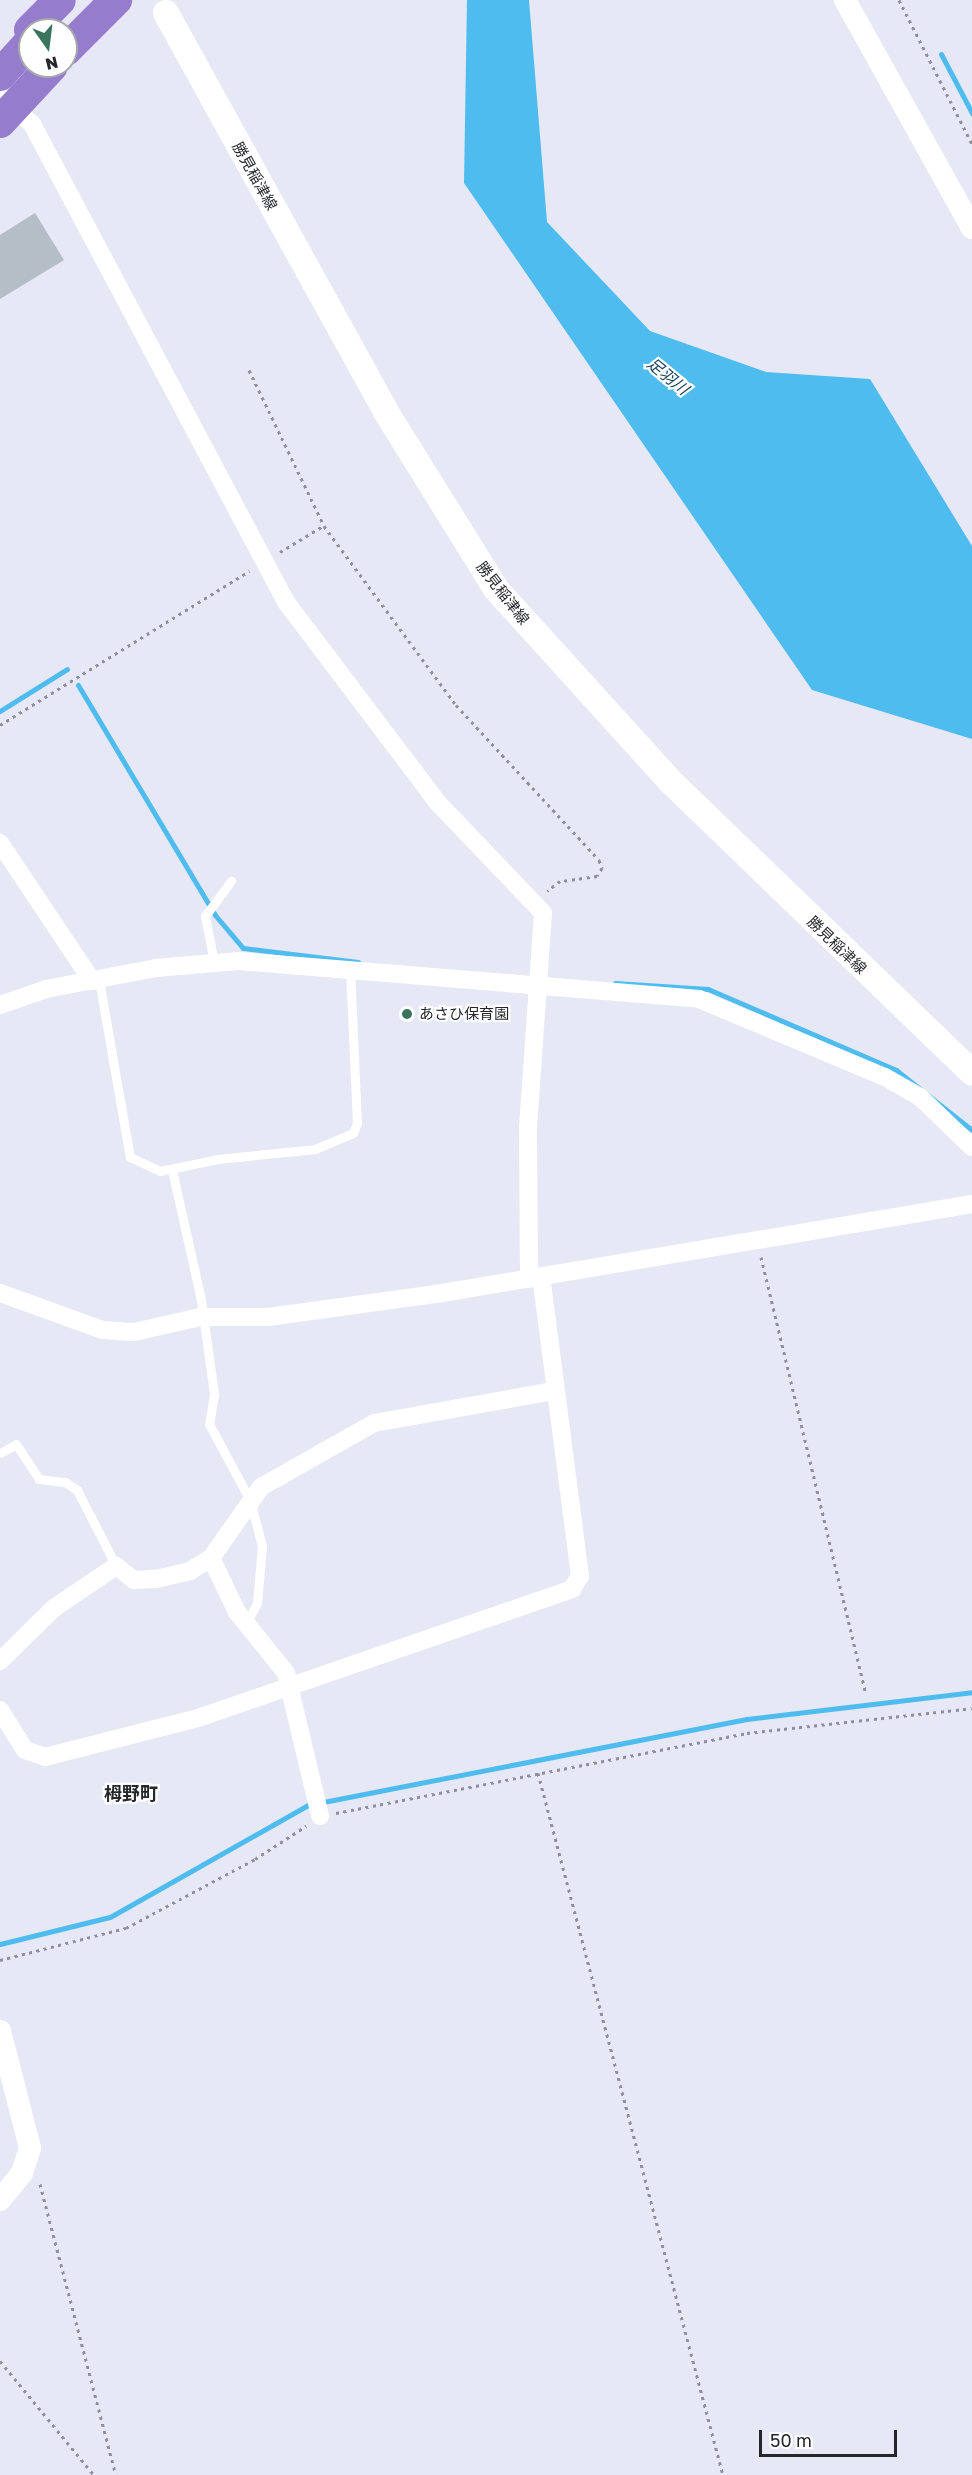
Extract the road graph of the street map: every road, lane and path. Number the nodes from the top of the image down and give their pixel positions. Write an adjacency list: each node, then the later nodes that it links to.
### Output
1 (60, 0): 8 (highway)
2 (70, 0): 9 (highway)
3 (116, 0): 10 (highway)
4 (845, 0): 16 (street)
5 (855, 0): 16 (street)
6 (899, 0): 19 (path)
7 (166, 14): 33 (main road, 勝見稲津線)
8 (44, 18)
9 (49, 18)
10 (78, 38)
11 (18, 45): 13 (highway)
12 (18, 51): 14 (highway)
13 (0, 62)
14 (0, 75)
15 (41, 78): 18 (highway)
16 (889, 79): 20 (street)
17 (0, 96): 23 (street)
18 (0, 122)
19 (972, 144)
20 (972, 228)
21 (249, 370): 22 (path)
22 (324, 526): 23 (path); 27 (path)
23 (264, 562): 24 (path); 27 (street)
24 (0, 725)
25 (0, 843): 30 (street)
26 (231, 881): 28 (lane)
27 (543, 913): 31 (street)
28 (214, 962): 29 (street); 30 (street)
29 (350, 970): 31 (street); 35 (lane)
30 (95, 980): 32 (street); 35 (lane)
31 (535, 980): 34 (street); 38 (street)
32 (0, 1005)
33 (972, 1072)
34 (972, 1148)
35 (172, 1170): 40 (lane)
36 (972, 1204): 37 (street)
37 (757, 1240): 38 (street); 49 (path)
38 (535, 1278): 40 (street); 41 (street)
39 (0, 1293): 40 (street)
40 (200, 1317): 43 (lane)
41 (554, 1391): 43 (street); 48 (street)
42 (0, 1454): 45 (lane)
43 (250, 1500): 44 (street); 46 (lane)
44 (211, 1558): 45 (street); 46 (street)
45 (116, 1566): 47 (street)
46 (246, 1624): 48 (street)
47 (0, 1661)
48 (289, 1685): 51 (street); 53 (street)
49 (866, 1694)
50 (972, 1708): 52 (path)
51 (0, 1710)
52 (538, 1773): 53 (path); 61 (path)
53 (318, 1807): 54 (path)
54 (0, 1960)
55 (0, 2031): 56 (street)
56 (30, 2148): 57 (street); 60 (path)
57 (0, 2200)
58 (0, 2361): 59 (path)
59 (94, 2475)
60 (116, 2475)
61 (723, 2475)

